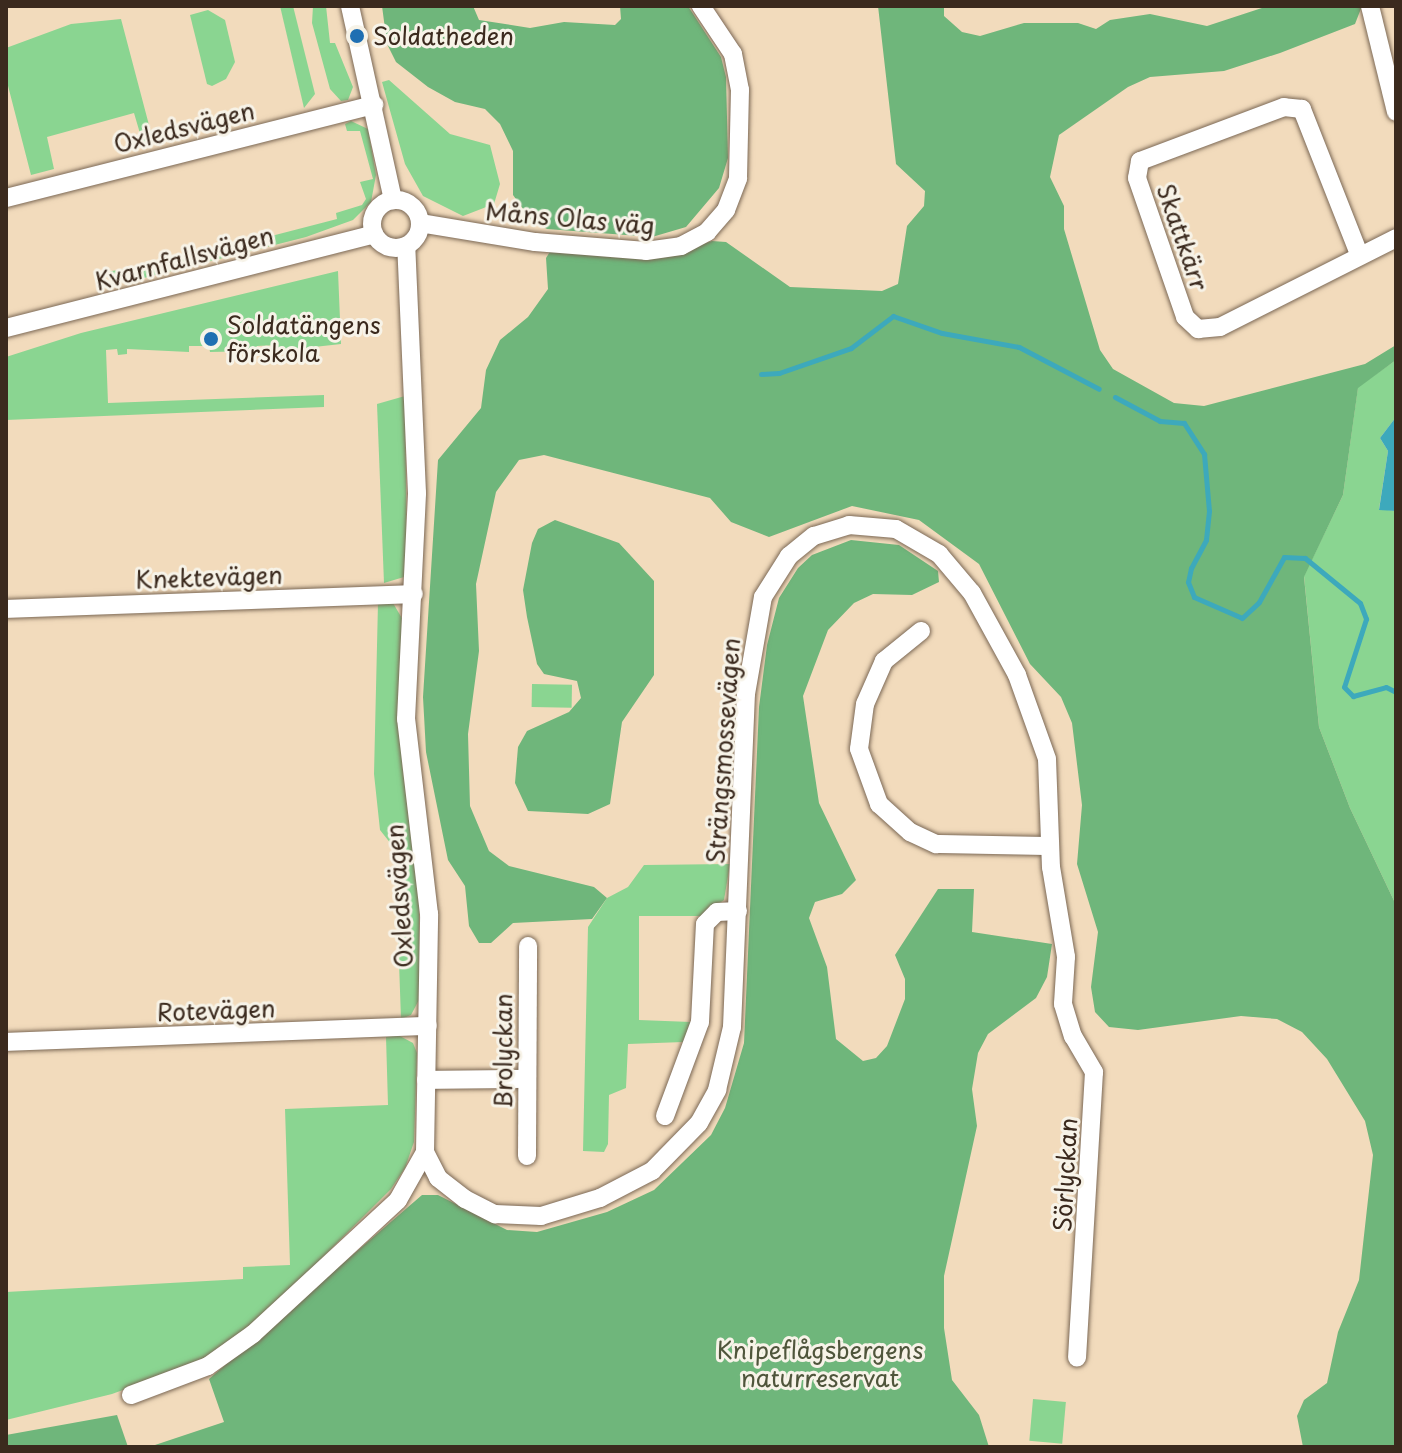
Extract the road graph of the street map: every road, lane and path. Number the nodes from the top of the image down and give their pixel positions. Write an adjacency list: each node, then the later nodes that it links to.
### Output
1 (350, 6): 4 (street)
2 (701, 6): 8 (street, Måns Olas väg)
3 (1370, 6): 5 (street)
4 (374, 105): 6 (street, Oxledsvägen); 7 (street)
5 (1396, 112)
6 (6, 198)
7 (393, 200): 8 (street); 9 (street)
8 (420, 223): 11 (street)
9 (374, 234): 11 (street); 13 (street, Kvarnfallsvägen)
10 (1396, 238): 12 (street, Skattkärr)
11 (406, 246): 14 (street, Oxledsvägen)
12 (1359, 254): 12 (street, Skattkärr)
13 (6, 328)
14 (414, 594): 15 (street, Knektevägen); 21 (street, Oxledsvägen)
15 (6, 609)
16 (921, 631): 17 (street)
17 (1050, 846): 18 (street, Strängsmossevägen); 20 (street, Strängsmossevägen)
18 (738, 911): 25 (street); 26 (street, Strängsmossevägen)
19 (528, 946): 23 (street, Brolyckan)
20 (1063, 1004): 28 (street, Sörlyckan)
21 (428, 1026): 22 (street, Rotevägen); 24 (street, Oxledsvägen)
22 (6, 1042)
23 (527, 1079): 24 (street); 27 (street, Brolyckan)
24 (426, 1080): 26 (street, Oxledsvägen)
25 (665, 1116)
26 (425, 1152): 29 (street, Oxledsvägen)
27 (527, 1156)
28 (1077, 1357)
29 (131, 1395)

